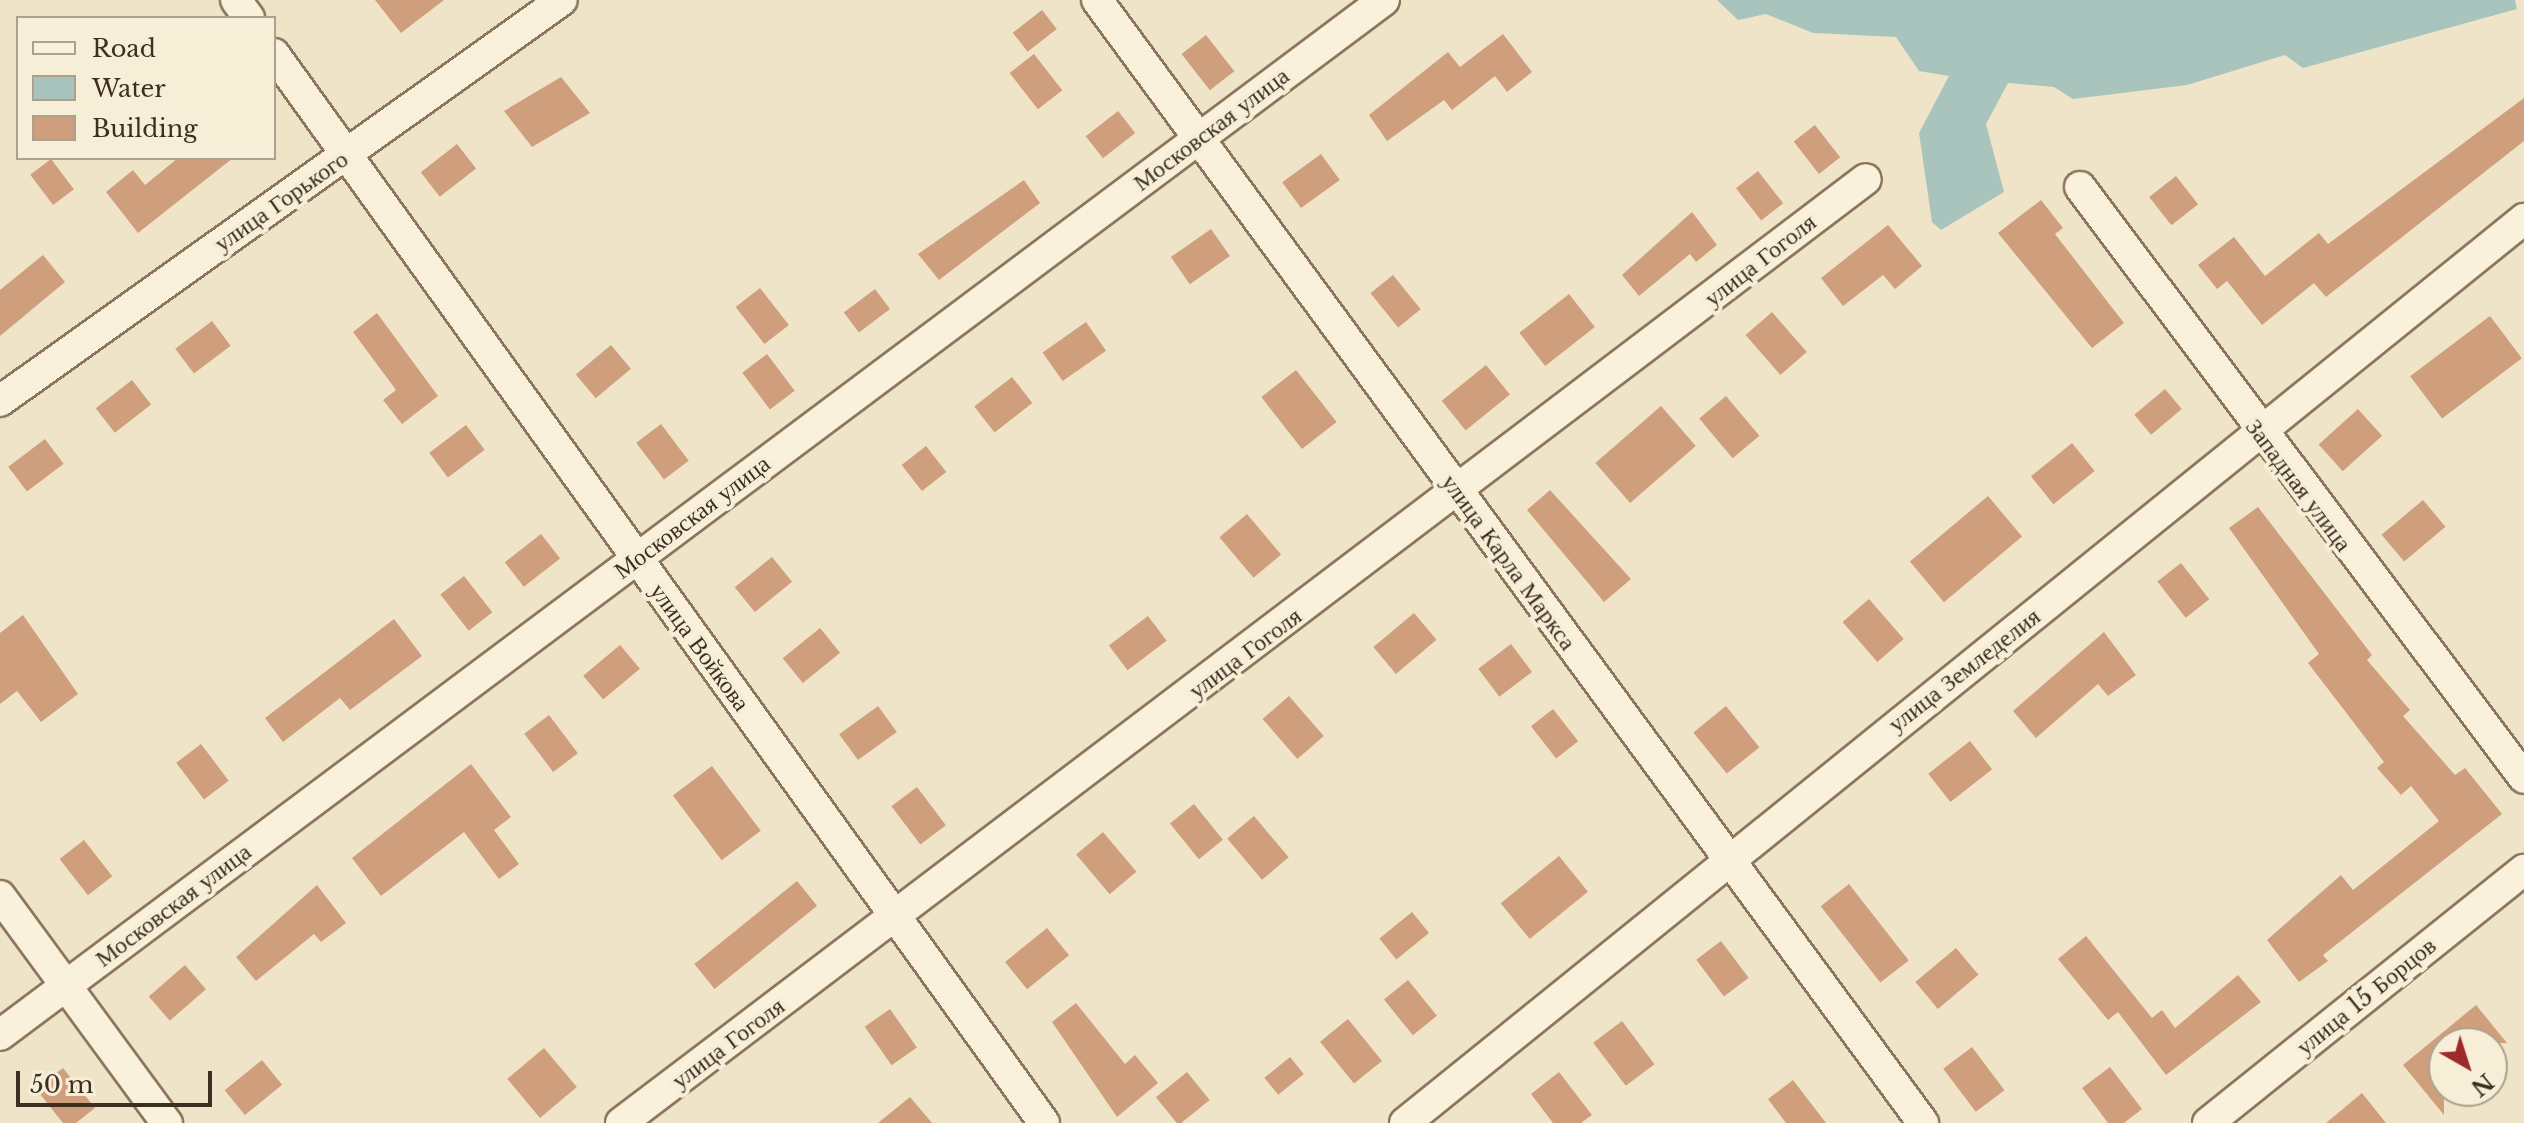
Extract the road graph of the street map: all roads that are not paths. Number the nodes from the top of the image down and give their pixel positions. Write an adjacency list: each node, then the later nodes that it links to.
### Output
1 (562, 0): 6 (street, улица Горького)
2 (1097, 0): 5 (street, улица Карла Маркса)
3 (1384, 0): 5 (street, Московская улица)
4 (276, 57): 6 (street, улица Войкова)
5 (1197, 139): 12 (street, улица Карла Маркса); 13 (street, Московская улица)
6 (346, 155): 10 (street, улица Горького); 13 (street, улица Войкова)
7 (1866, 179): 12 (street, улица Гоголя)
8 (2080, 187): 11 (street, Западная улица)
9 (2524, 219): 11 (street, улица Земледелия)
10 (0, 401)
11 (2261, 436): 14 (street, Западная улица); 15 (street, улица Земледелия)
12 (1458, 492): 15 (street, улица Карла Маркса); 18 (street, улица Гоголя)
13 (636, 559): 18 (street, улица Войкова); 19 (street, Московская улица)
14 (2524, 778)
15 (1727, 857): 24 (street, улица Земледелия); 25 (street, улица Карла Маркса)
16 (2524, 870): 26 (street, улица 15 Борцов)
17 (0, 896): 19 (street)
18 (896, 918): 22 (street, улица Гоголя); 23 (street, улица Войкова)
19 (65, 986): 20 (street, Московская улица); 21 (street)
20 (0, 1035)
21 (167, 1123)
22 (621, 1123)
23 (1044, 1123)
24 (1405, 1123)
25 (1923, 1123)
26 (2208, 1123)

